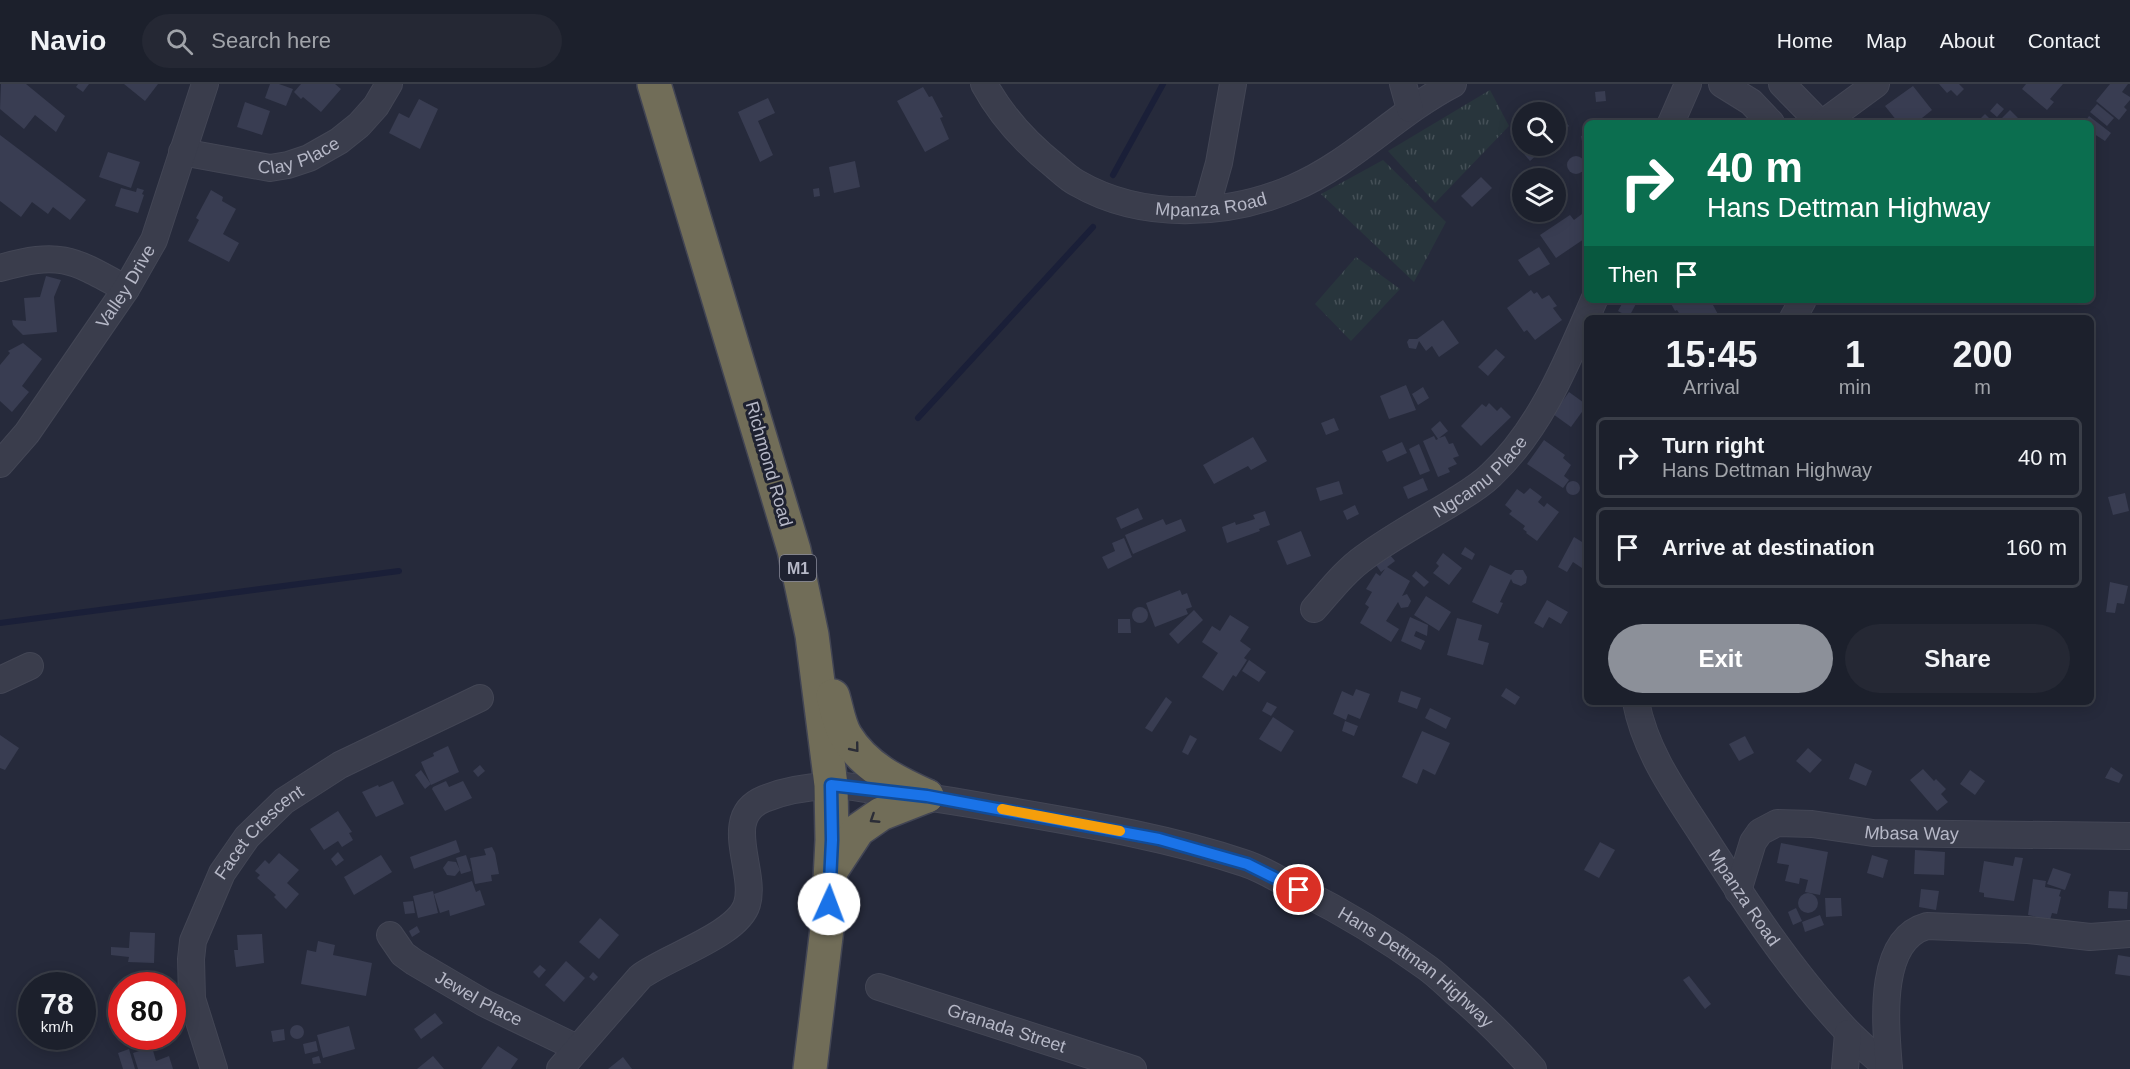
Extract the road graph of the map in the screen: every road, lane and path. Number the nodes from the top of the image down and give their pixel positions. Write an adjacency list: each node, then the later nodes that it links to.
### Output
1 (205, 84): 17 (street, Valley Drive)
2 (389, 84): 17 (street, Clay Place)
3 (654, 84): 24 (highway, Richmond Road / M1)
4 (984, 84): 18 (street, Mpanza Road)
5 (1233, 84): 18 (street)
6 (1403, 84): 12 (street)
7 (1453, 84): 12 (street, Mpanza Road)
8 (1688, 84): 13 (street)
9 (1722, 84): 14 (street)
10 (1782, 84): 15 (street)
11 (1876, 84): 16 (street)
12 (1410, 109): 18 (street, Mpanza Road)
13 (1672, 120)
14 (1768, 120)
15 (1818, 120)
16 (1825, 120)
17 (182, 152): 20 (street, Valley Drive)
18 (1206, 209)
19 (0, 268): 20 (street)
20 (126, 289): 22 (street, Valley Drive)
21 (1584, 324): 23 (street, Ngcamu Place)
22 (0, 464)
23 (1314, 609)
24 (812, 635): 29 (highway, Richmond Road / M1); 30 (highway, one-way to 30)
25 (30, 666): 26 (street)
26 (0, 680)
27 (480, 698): 39 (street, Facet Crescent)
28 (1636, 705): 33 (street, Mpanza Road)
29 (831, 785): 30 (street, Hans Dettman Highway); 32 (highway, Richmond Road / M1); 38 (street)
30 (927, 796): 32 (highway, one-way to 32); 43 (street, Hans Dettman Highway)
31 (2130, 836): 33 (street, Mbasa Way)
32 (831, 871): 41 (highway, Richmond Road / M1)
33 (1738, 891): 37 (street, Mpanza Road)
34 (2130, 934): 45 (street)
35 (390, 935): 38 (street, Jewel Place)
36 (879, 987): 42 (street, Granada Street)
37 (1848, 1033): 44 (street); 45 (street, Mpanza Road)
38 (577, 1048): 40 (street)
39 (214, 1069)
40 (560, 1069)
41 (810, 1069)
42 (1133, 1069)
43 (1533, 1069)
44 (1845, 1069)
45 (1889, 1069)

